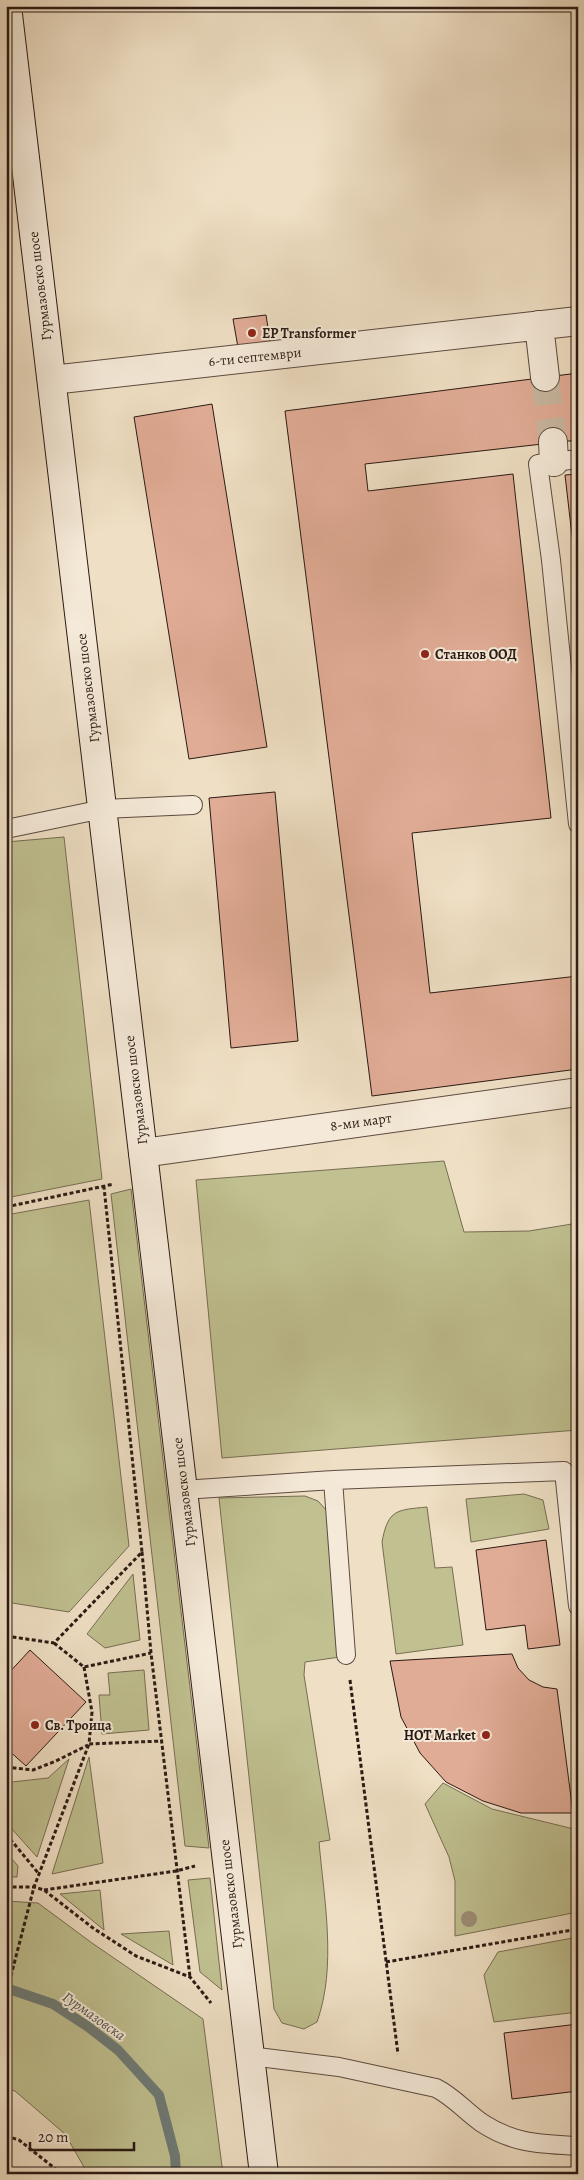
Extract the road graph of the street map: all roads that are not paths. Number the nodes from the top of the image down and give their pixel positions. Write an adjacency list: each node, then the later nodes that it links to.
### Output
1 (7, 6): 5 (street, Гурмазовско шосе)
2 (578, 321): 3 (street, 6-ти септември)
3 (539, 325): 4 (street); 5 (street, 6-ти септември)
4 (545, 377)
5 (52, 380): 8 (street, Гурмазовско шосе)
6 (562, 454): 9 (lane)
7 (193, 805): 8 (lane)
8 (103, 809): 10 (lane); 12 (street, Гурмазовско шосе)
9 (578, 824)
10 (6, 829)
11 (578, 1092): 12 (street, 8-ми март)
12 (145, 1164): 14 (street, Гурмазовско шосе)
13 (333, 1480): 14 (lane); 15 (lane); 16 (lane)
14 (183, 1490): 17 (street, Гурмазовско шосе)
15 (578, 1606)
16 (346, 1655)
17 (250, 2056): 18 (lane); 19 (street, Гурмазовско шосе)
18 (578, 2146)
19 (264, 2174)

